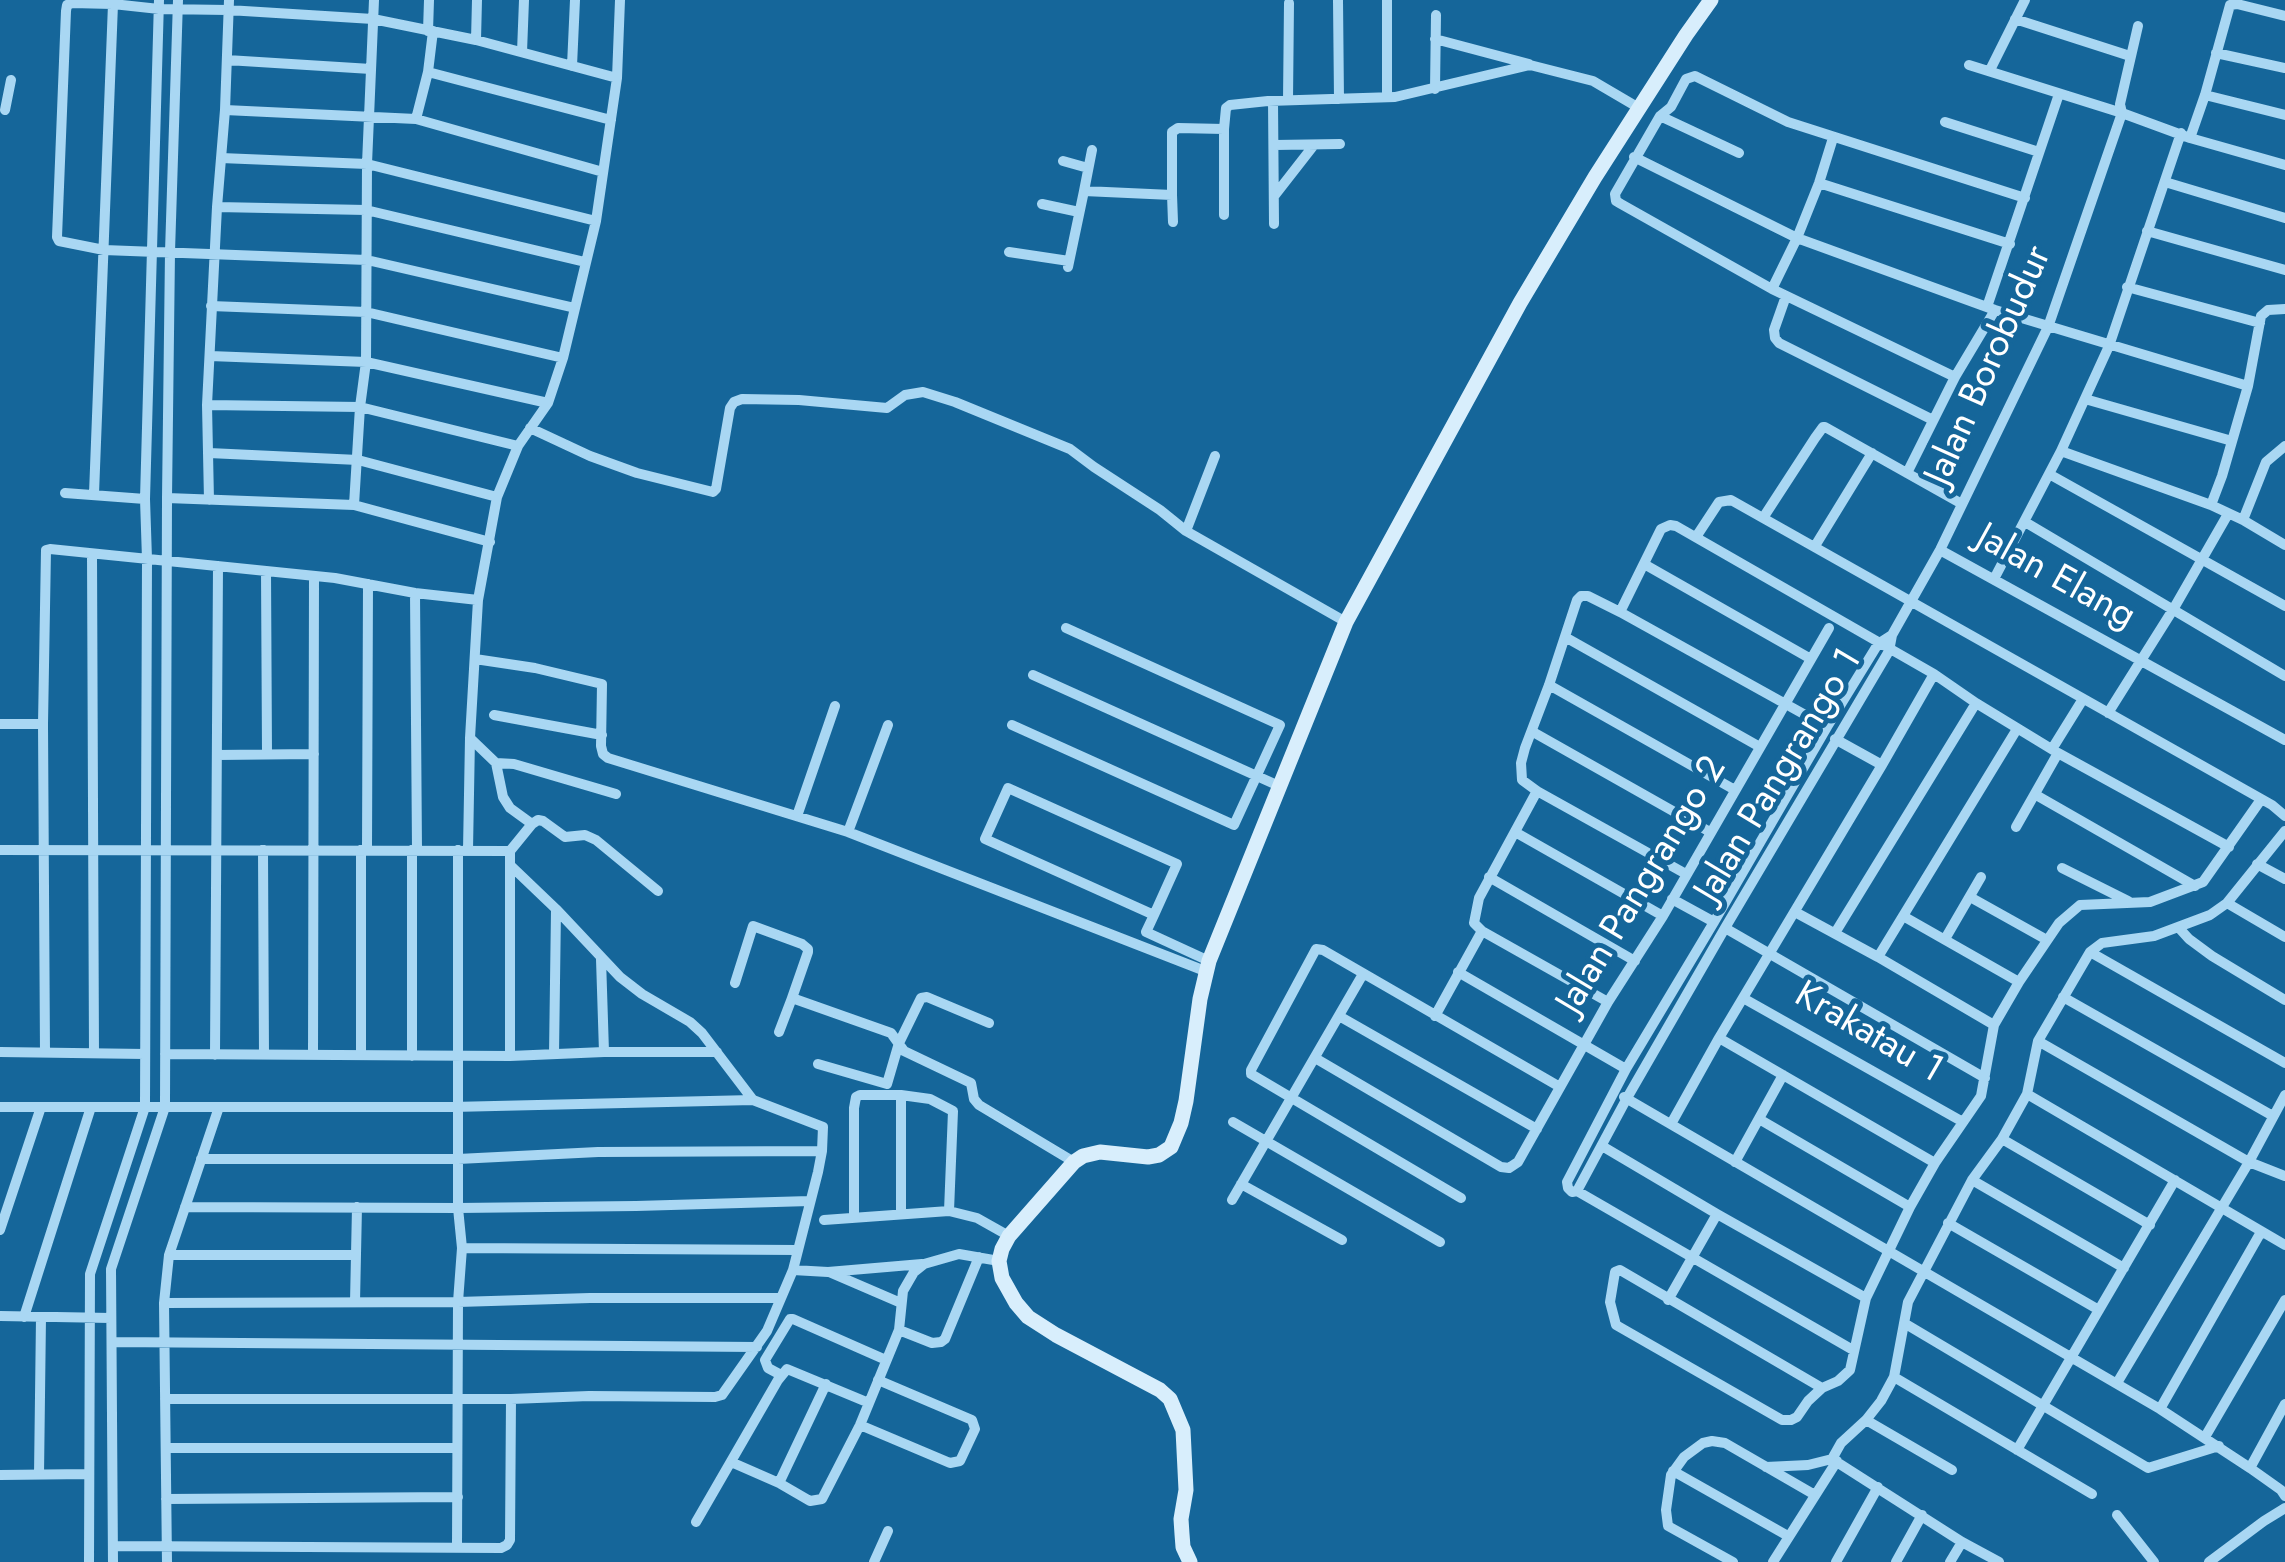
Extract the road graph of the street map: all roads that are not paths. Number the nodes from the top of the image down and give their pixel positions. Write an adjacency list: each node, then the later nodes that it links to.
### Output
1 (374, 0): 18 (street)
2 (429, 0): 21 (street)
3 (477, 0): 23 (street)
4 (524, 0): 24 (street)
5 (575, 0): 30 (street)
6 (620, 0): 35 (street)
7 (1338, 0): 41 (street)
8 (1387, 0): 40 (street)
9 (1712, 0): 45 (street)
10 (2025, 0): 19 (street)
11 (1289, 3): 43 (street)
12 (114, 4): 15 (street); 88 (street); 88 (street)
13 (177, 5): 14 (street); 15 (street); 89 (street)
14 (228, 5): 18 (street); 27 (street)
15 (159, 6): 89 (street)
16 (1436, 15): 22 (street)
17 (2285, 16): 25 (street)
18 (373, 19): 21 (street); 32 (street)
19 (2014, 20): 26 (street); 33 (street)
20 (2138, 26): 26 (street, Jalan Borobudur)
21 (431, 31): 23 (street); 34 (street)
22 (1435, 38): 28 (street); 37 (street)
23 (476, 40): 24 (street)
24 (522, 52): 30 (street)
25 (2216, 53): 31 (street); 39 (street)
26 (2130, 56): 47 (street, Jalan Borobudur)
27 (227, 60): 32 (street); 46 (street)
28 (1530, 65): 37 (street); 45 (street)
29 (1969, 65): 33 (street)
30 (572, 66): 35 (street)
31 (2285, 68)
32 (371, 69): 49 (street)
33 (1990, 70): 38 (street)
34 (428, 72): 51 (street); 52 (street)
35 (617, 78): 52 (street)
36 (12, 80): 44 (street)
37 (1435, 89): 40 (street)
38 (2059, 94): 47 (street); 61 (street)
39 (2205, 95): 48 (street); 55 (street)
40 (1387, 97): 41 (street)
41 (1339, 98): 43 (street)
42 (1273, 100): 43 (street); 54 (street); 59 (street)
43 (1288, 100)
44 (4, 102)
45 (1640, 108): 162 (street)
46 (225, 110): 49 (street); 64 (street)
47 (2122, 112): 55 (street); 104 (street, Jalan Borobudur)
48 (2285, 115)
49 (368, 116): 51 (street); 66 (street)
50 (1660, 116): 56 (street); 62 (street); 63 (street)
51 (416, 119): 69 (street)
52 (612, 120): 69 (street)
53 (1945, 122): 61 (street)
54 (1224, 130): 73 (street); 80 (street)
55 (2186, 135): 67 (street); 70 (street)
56 (1833, 138): 71 (street); 75 (street)
57 (1340, 144): 58 (street)
58 (1314, 145): 59 (street); 74 (street)
59 (1274, 146): 74 (street)
60 (1092, 150): 68 (street)
61 (2039, 152): 75 (street)
62 (1739, 153)
63 (1634, 157): 86 (street); 96 (street)
64 (222, 158): 66 (street); 77 (street)
65 (1062, 161): 68 (street)
66 (368, 164): 78 (street); 82 (street)
67 (2285, 166)
68 (1088, 168): 72 (street)
69 (603, 172): 82 (street)
70 (2165, 182): 81 (street); 85 (street)
71 (1819, 184): 86 (street); 87 (street)
72 (1084, 191): 73 (street); 79 (street)
73 (1172, 195): 83 (street)
74 (1274, 197): 84 (street)
75 (2025, 198): 87 (street)
76 (1042, 204): 79 (street)
77 (216, 208): 78 (street); 91 (street)
78 (366, 210): 92 (street); 93 (street)
79 (1080, 212): 90 (street)
80 (1224, 215)
81 (2285, 218)
82 (596, 221): 93 (street)
83 (1174, 222)
84 (1274, 224)
85 (2147, 231): 94 (street); 95 (street)
86 (1798, 238): 96 (street); 100 (street)
87 (2010, 244): 100 (street)
88 (104, 250): 89 (street); 128 (street)
89 (161, 252): 91 (street); 131 (street); 132 (street)
90 (1009, 252)
91 (215, 254): 92 (street); 98 (street)
92 (367, 260): 99 (street); 102 (street)
93 (585, 262): 99 (street)
94 (2285, 270)
95 (2127, 287): 103 (street); 105 (street)
96 (1772, 289): 97 (street)
97 (1786, 296): 109 (street); 115 (street)
98 (211, 306): 102 (street); 106 (street)
99 (575, 308): 107 (street)
100 (1991, 308): 104 (street); 109 (street)
101 (2285, 309): 103 (street)
102 (366, 312): 107 (street); 108 (street)
103 (2260, 323): 110 (street)
104 (2048, 327): 105 (street); 133 (street, Jalan Borobudur)
105 (2108, 346): 110 (street); 111 (street)
106 (210, 356): 108 (street); 113 (street)
107 (563, 358): 112 (street)
108 (366, 362): 112 (street); 114 (street)
109 (1955, 377): 115 (street)
110 (2248, 386): 117 (street)
111 (2085, 400): 117 (street); 120 (street)
112 (548, 403): 116 (street)
113 (207, 404): 114 (street); 121 (street)
114 (360, 407): 118 (street); 124 (street)
115 (1933, 420): 125 (street)
116 (530, 428): 118 (street); 140 (street)
117 (2232, 441): 134 (street)
118 (518, 446): 129 (street)
119 (2285, 446): 138 (street)
120 (2062, 451): 126 (street); 134 (street)
121 (209, 453): 124 (street); 130 (street)
122 (1872, 453): 125 (street); 137 (street); 144 (street)
123 (1215, 456): 140 (street)
124 (358, 460): 129 (street); 135 (street)
125 (1907, 474): 133 (street)
126 (2049, 474): 139 (street); 147 (street)
127 (65, 493): 128 (street)
128 (94, 494): 132 (street)
129 (497, 496): 142 (street)
130 (209, 500): 131 (street); 135 (street)
131 (166, 502): 132 (street); 149 (street)
132 (146, 503): 148 (street)
133 (1962, 504): 145 (street, Jalan Borobudur)
134 (2211, 504): 136 (street)
135 (354, 505): 142 (street)
136 (2228, 514): 138 (street); 147 (street)
137 (1764, 518): 141 (street); 144 (street)
138 (2244, 520): 143 (street)
139 (2025, 522): 154 (street); 160 (street)
140 (1186, 531): 162 (street)
141 (1696, 537): 150 (street); 167 (street)
142 (490, 542): 157 (street)
143 (2285, 545)
144 (1815, 546): 158 (street)
145 (1940, 550): 154 (street, Jalan Elang); 158 (street, Jalan Borobudur)
146 (92, 554): 148 (street); 183 (street); 218 (street)
147 (2201, 558): 159 (street); 160 (street)
148 (149, 559): 149 (street); 219 (street)
149 (166, 561): 151 (street); 220 (street)
150 (1644, 564): 161 (street); 170 (street)
151 (218, 566): 152 (street); 197 (street)
152 (266, 571): 153 (street); 195 (street)
153 (314, 576): 155 (street); 196 (street)
154 (1994, 579): 171 (street, Jalan Elang)
155 (368, 584): 156 (street); 224 (street)
156 (416, 593): 157 (street); 225 (street)
157 (478, 600): 169 (street)
158 (1912, 602): 165 (street, Jalan Borobudur); 176 (street)
159 (2285, 606)
160 (2174, 608): 171 (street); 174 (street)
161 (1620, 612): 166 (street); 177 (street)
162 (1346, 622): 201 (street)
163 (1066, 628): 200 (street)
164 (1829, 628): 170 (street, Jalan Pangrango 2)
165 (1892, 635): 167 (street, Jalan Pangrango 1); 168 (street, Jalan Pangrango 1)
166 (1565, 637): 175 (street); 193 (street)
167 (1878, 644): 168 (street); 186 (street, Jalan Pangrango 1)
168 (1890, 651): 173 (street); 191 (street, Jalan Pangrango 1)
169 (475, 659): 189 (street); 190 (street)
170 (1812, 659): 177 (street, Jalan Pangrango 2)
171 (2142, 659): 180 (street); 192 (street, Jalan Elang)
172 (1032, 674): 200 (street)
173 (1934, 674): 178 (street); 199 (street)
174 (2285, 676)
175 (1549, 685): 188 (street); 202 (street)
176 (2083, 699): 180 (street); 194 (street)
177 (1786, 703): 186 (street); 193 (street, Jalan Pangrango 2)
178 (1976, 703): 187 (street); 249 (street)
179 (836, 706): 207 (street)
180 (2108, 713): 206 (street)
181 (494, 715): 189 (street)
182 (0, 724): 183 (street)
183 (44, 724): 217 (street)
184 (888, 725): 212 (street)
185 (1012, 725): 200 (street)
186 (1826, 727): 246 (street, Jalan Pangrango 1)
187 (2017, 728): 194 (street); 245 (street)
188 (1533, 732): 203 (street); 214 (street)
189 (602, 735): 207 (street)
190 (470, 738): 198 (street); 226 (street)
191 (1835, 739): 199 (street); 246 (street, Jalan Pangrango 1)
192 (2285, 740)
193 (1760, 747): 202 (street, Jalan Pangrango 2)
194 (2055, 751): 205 (street); 215 (street)
195 (267, 754): 196 (street); 197 (street)
196 (314, 754): 223 (street)
197 (217, 755): 221 (street)
198 (496, 763): 204 (street); 209 (street)
199 (1882, 766): 242 (street)
200 (1256, 776): 201 (street)
201 (1278, 786): 258 (street)
202 (1735, 790): 214 (street, Jalan Pangrango 2)
203 (1537, 791): 213 (street); 231 (street)
204 (616, 794)
205 (2036, 795): 210 (street); 235 (street)
206 (2266, 803): 208 (street); 215 (street)
207 (798, 816): 212 (street)
208 (2285, 816)
209 (532, 824): 227 (street); 236 (street)
210 (2016, 827)
211 (2285, 830): 228 (street)
212 (848, 832): 258 (street)
213 (1515, 832): 233 (street); 244 (street)
214 (1710, 832): 231 (street, Jalan Pangrango 2)
215 (2228, 847): 235 (street)
216 (0, 850): 217 (street)
217 (44, 850): 218 (street); 278 (street)
218 (94, 850): 219 (street); 281 (street)
219 (146, 850): 220 (street); 282 (street)
220 (166, 850): 221 (street); 283 (street)
221 (216, 850): 222 (street); 285 (street)
222 (263, 850): 223 (street); 286 (street)
223 (314, 850): 224 (street); 287 (street)
224 (364, 850): 225 (street); 288 (street)
225 (414, 850): 226 (street); 289 (street)
226 (463, 850): 227 (street); 290 (street)
227 (510, 851): 229 (street)
228 (2257, 864): 234 (street); 239 (street)
229 (510, 866): 241 (street); 291 (street)
230 (2062, 868): 240 (street)
231 (1686, 874): 238 (street, Jalan Pangrango 2)
232 (1981, 876): 237 (street)
233 (1489, 877): 248 (street); 257 (street)
234 (2285, 879)
235 (2195, 886): 240 (street)
236 (658, 892)
237 (1970, 897): 251 (street); 252 (street)
238 (1672, 899): 244 (street, Jalan Pangrango 2); 246 (street)
239 (2227, 903): 247 (street); 250 (street)
240 (2134, 904): 252 (street)
241 (556, 910): 256 (street); 284 (street)
242 (1795, 912): 249 (street); 253 (street)
243 (1154, 915): 243 (street); 258 (street)
244 (1662, 916): 257 (street, Jalan Pangrango 2)
245 (1903, 916): 251 (street); 255 (street)
246 (1720, 925): 253 (street); 295 (street, Jalan Pangrango 1); 303 (street, Jalan Pangrango 1)
247 (2180, 928): 254 (street); 266 (street)
248 (1482, 930): 259 (street); 267 (street)
249 (1835, 933): 255 (street)
250 (2285, 937)
251 (1945, 939): 261 (street)
252 (2047, 940): 261 (street)
253 (1768, 952): 265 (street); 297 (street)
254 (2090, 952): 263 (street); 293 (street)
255 (1878, 957): 271 (street)
256 (601, 958): 279 (street); 280 (street)
257 (1635, 960): 267 (street, Jalan Pangrango 2)
258 (1207, 966): 325 (street)
259 (1458, 972): 269 (street); 276 (street)
260 (1364, 974): 268 (street); 269 (street); 304 (street)
261 (2019, 982): 271 (street)
262 (735, 983): 264 (street)
263 (2062, 997): 274 (street); 313 (street)
264 (792, 998): 272 (street); 275 (street)
265 (1743, 998): 273 (street); 316 (street, Krakatau 1)
266 (2285, 1000)
267 (1608, 1002): 276 (street, Jalan Pangrango 2)
268 (1339, 1016): 292 (street); 318 (street)
269 (1436, 1016): 298 (street)
270 (989, 1023): 275 (street)
271 (1994, 1025): 297 (street)
272 (779, 1032)
273 (1719, 1038): 296 (street); 317 (street)
274 (2038, 1041): 300 (street); 327 (street)
275 (899, 1043): 294 (street); 325 (street)
276 (1584, 1045): 295 (street); 298 (street, Jalan Pangrango 2)
277 (0, 1052): 278 (street)
278 (45, 1052): 281 (street)
279 (604, 1052): 280 (street); 284 (street)
280 (718, 1052): 305 (street)
281 (94, 1053): 282 (street)
282 (145, 1054): 310 (street)
283 (165, 1054): 285 (street); 311 (street)
284 (554, 1054): 291 (street)
285 (215, 1055): 286 (street)
286 (264, 1055): 287 (street)
287 (314, 1055): 288 (street)
288 (361, 1056): 289 (street)
289 (412, 1056): 290 (street)
290 (458, 1056): 291 (street); 306 (street)
291 (510, 1056)
292 (1315, 1058): 304 (street); 318 (street, Jalan Pangrango 2)
293 (2285, 1063)
294 (818, 1064)
295 (1626, 1069): 299 (street, Jalan Pangrango 1)
296 (1783, 1076): 314 (street); 328 (street)
297 (1984, 1078): 316 (street)
298 (1560, 1087): 318 (street, Jalan Pangrango 2)
299 (1614, 1092): 303 (street); 333 (street, Jalan Pangrango 1)
300 (2027, 1094): 319 (street); 331 (street)
301 (2285, 1094): 313 (street)
302 (902, 1095): 342 (street); 343 (street); 345 (street)
303 (1627, 1098): 317 (street); 321 (street, Jalan Pangrango 1)
304 (1290, 1099): 320 (street); 334 (street)
305 (753, 1100): 306 (street); 322 (street)
306 (458, 1106): 312 (street); 323 (street)
307 (0, 1107): 308 (street)
308 (41, 1107): 309 (street); 349 (street)
309 (91, 1107): 310 (street); 378 (street)
310 (144, 1107): 311 (street); 380 (street)
311 (165, 1107): 312 (street); 381 (street)
312 (219, 1107): 324 (street)
313 (2273, 1116): 327 (street)
314 (1759, 1119): 326 (street); 338 (street)
315 (1233, 1122): 320 (street)
316 (1963, 1122): 328 (street)
317 (1670, 1124): 326 (street)
318 (1537, 1129)
319 (2002, 1139): 330 (street); 348 (street)
320 (1266, 1141): 332 (street); 353 (street)
321 (1602, 1146): 333 (street, Jalan Pangrango 1); 344 (street)
322 (822, 1150): 323 (street); 336 (street)
323 (458, 1158): 324 (street); 340 (street)
324 (202, 1159): 337 (street)
325 (1074, 1162): 351 (street)
326 (1735, 1162): 357 (street)
327 (2249, 1162): 329 (street); 341 (street)
328 (1936, 1163): 338 (street)
329 (2285, 1176)
330 (1972, 1180): 347 (street); 365 (street)
331 (2175, 1180): 341 (street); 348 (street)
332 (1241, 1184): 335 (street); 352 (street)
333 (1577, 1191): 360 (street)
334 (1461, 1198)
335 (1232, 1200)
336 (810, 1201): 340 (street); 356 (street)
337 (185, 1206): 339 (street); 359 (street)
338 (1910, 1207): 357 (street)
339 (356, 1208): 340 (street); 358 (street)
340 (458, 1208): 355 (street)
341 (2220, 1208): 350 (street); 394 (street)
342 (949, 1211): 343 (street); 351 (street)
343 (901, 1213): 345 (street)
344 (1716, 1214): 360 (street); 369 (street)
345 (854, 1217): 346 (street)
346 (824, 1220)
347 (1948, 1224): 364 (street); 376 (street)
348 (2150, 1225): 365 (street)
349 (0, 1230)
350 (2262, 1232): 354 (street); 403 (street)
351 (1010, 1236): 362 (street)
352 (1342, 1240)
353 (1440, 1242)
354 (2285, 1245)
355 (462, 1248): 356 (street); 373 (street)
356 (797, 1250): 366 (street)
357 (1893, 1252): 364 (street); 369 (street)
358 (356, 1254): 359 (street); 372 (street)
359 (169, 1255): 374 (street)
360 (1692, 1256): 370 (street); 388 (street)
361 (979, 1257): 362 (street); 363 (street); 383 (street)
362 (998, 1261): 443 (street)
363 (924, 1264): 367 (street); 375 (street)
364 (1921, 1268): 382 (street); 389 (street)
365 (2124, 1268): 376 (street)
366 (794, 1270): 367 (street); 368 (street)
367 (828, 1272): 375 (street)
368 (780, 1298): 373 (street); 387 (street)
369 (1866, 1298): 388 (street)
370 (1668, 1300): 396 (street); 396 (street)
371 (2285, 1300): 406 (street)
372 (356, 1302): 373 (street); 374 (street)
373 (458, 1302): 386 (street)
374 (164, 1303): 385 (street)
375 (901, 1303): 383 (street)
376 (2100, 1310): 389 (street)
377 (0, 1316): 378 (street)
378 (24, 1317): 379 (street)
379 (42, 1317): 380 (street); 417 (street)
380 (88, 1318): 381 (street); 418 (street)
381 (111, 1318): 384 (street)
382 (1904, 1322): 392 (street); 402 (street)
383 (898, 1330): 390 (street)
384 (113, 1342): 385 (street); 427 (street)
385 (164, 1342): 386 (street); 397 (street)
386 (457, 1345): 387 (street); 398 (street)
387 (757, 1348): 399 (street)
388 (1853, 1350): 396 (street)
389 (2072, 1357): 394 (street); 402 (street)
390 (886, 1360): 391 (street); 393 (street)
391 (781, 1375): 395 (street); 412 (street)
392 (1894, 1377): 404 (street); 410 (street)
393 (878, 1380): 400 (street); 405 (street)
394 (2116, 1383): 403 (street)
395 (826, 1384): 400 (street); 420 (street)
396 (1822, 1388)
397 (165, 1399): 398 (street); 408 (street)
398 (458, 1399): 399 (street); 409 (street)
399 (511, 1399): 438 (street)
400 (869, 1403): 405 (street)
401 (2285, 1404): 414 (street)
402 (2043, 1405): 407 (street); 410 (street)
403 (2160, 1409): 406 (street)
404 (1866, 1420): 411 (street); 415 (street)
405 (860, 1425): 420 (street)
406 (2205, 1437): 407 (street)
407 (2219, 1446): 414 (street)
408 (166, 1448): 409 (street); 426 (street)
409 (458, 1448): 425 (street)
410 (2017, 1450): 424 (street)
411 (1834, 1460): 413 (street); 421 (street); 423 (street)
412 (731, 1462): 420 (street); 432 (street)
413 (1766, 1466): 416 (street); 423 (street)
414 (2250, 1468): 422 (street)
415 (1952, 1470)
416 (1672, 1471): 434 (street); 444 (street)
417 (39, 1474): 418 (street); 419 (street)
418 (89, 1474): 428 (street)
419 (0, 1475)
420 (779, 1484)
421 (1878, 1488): 431 (street); 446 (street)
422 (2284, 1492)
423 (1815, 1494): 434 (street)
424 (2092, 1494)
425 (458, 1498): 426 (street); 438 (street)
426 (166, 1499): 437 (street)
427 (113, 1500): 428 (street); 436 (street)
428 (89, 1501): 439 (street)
429 (2285, 1508): 451 (street)
430 (2117, 1515): 450 (street)
431 (1922, 1516): 435 (street); 447 (street)
432 (696, 1522)
433 (888, 1531): 442 (street)
434 (1788, 1536): 445 (street)
435 (1962, 1542): 448 (street); 449 (street)
436 (113, 1546): 437 (street); 440 (street)
437 (166, 1547): 438 (street); 441 (street)
438 (458, 1548)
439 (90, 1562)
440 (114, 1562)
441 (167, 1562)
442 (874, 1562)
443 (1190, 1562)
444 (1733, 1562)
445 (1773, 1562)
446 (1836, 1562)
447 (1896, 1562)
448 (1950, 1562)
449 (1999, 1562)
450 (2154, 1562)
451 (2209, 1562)

